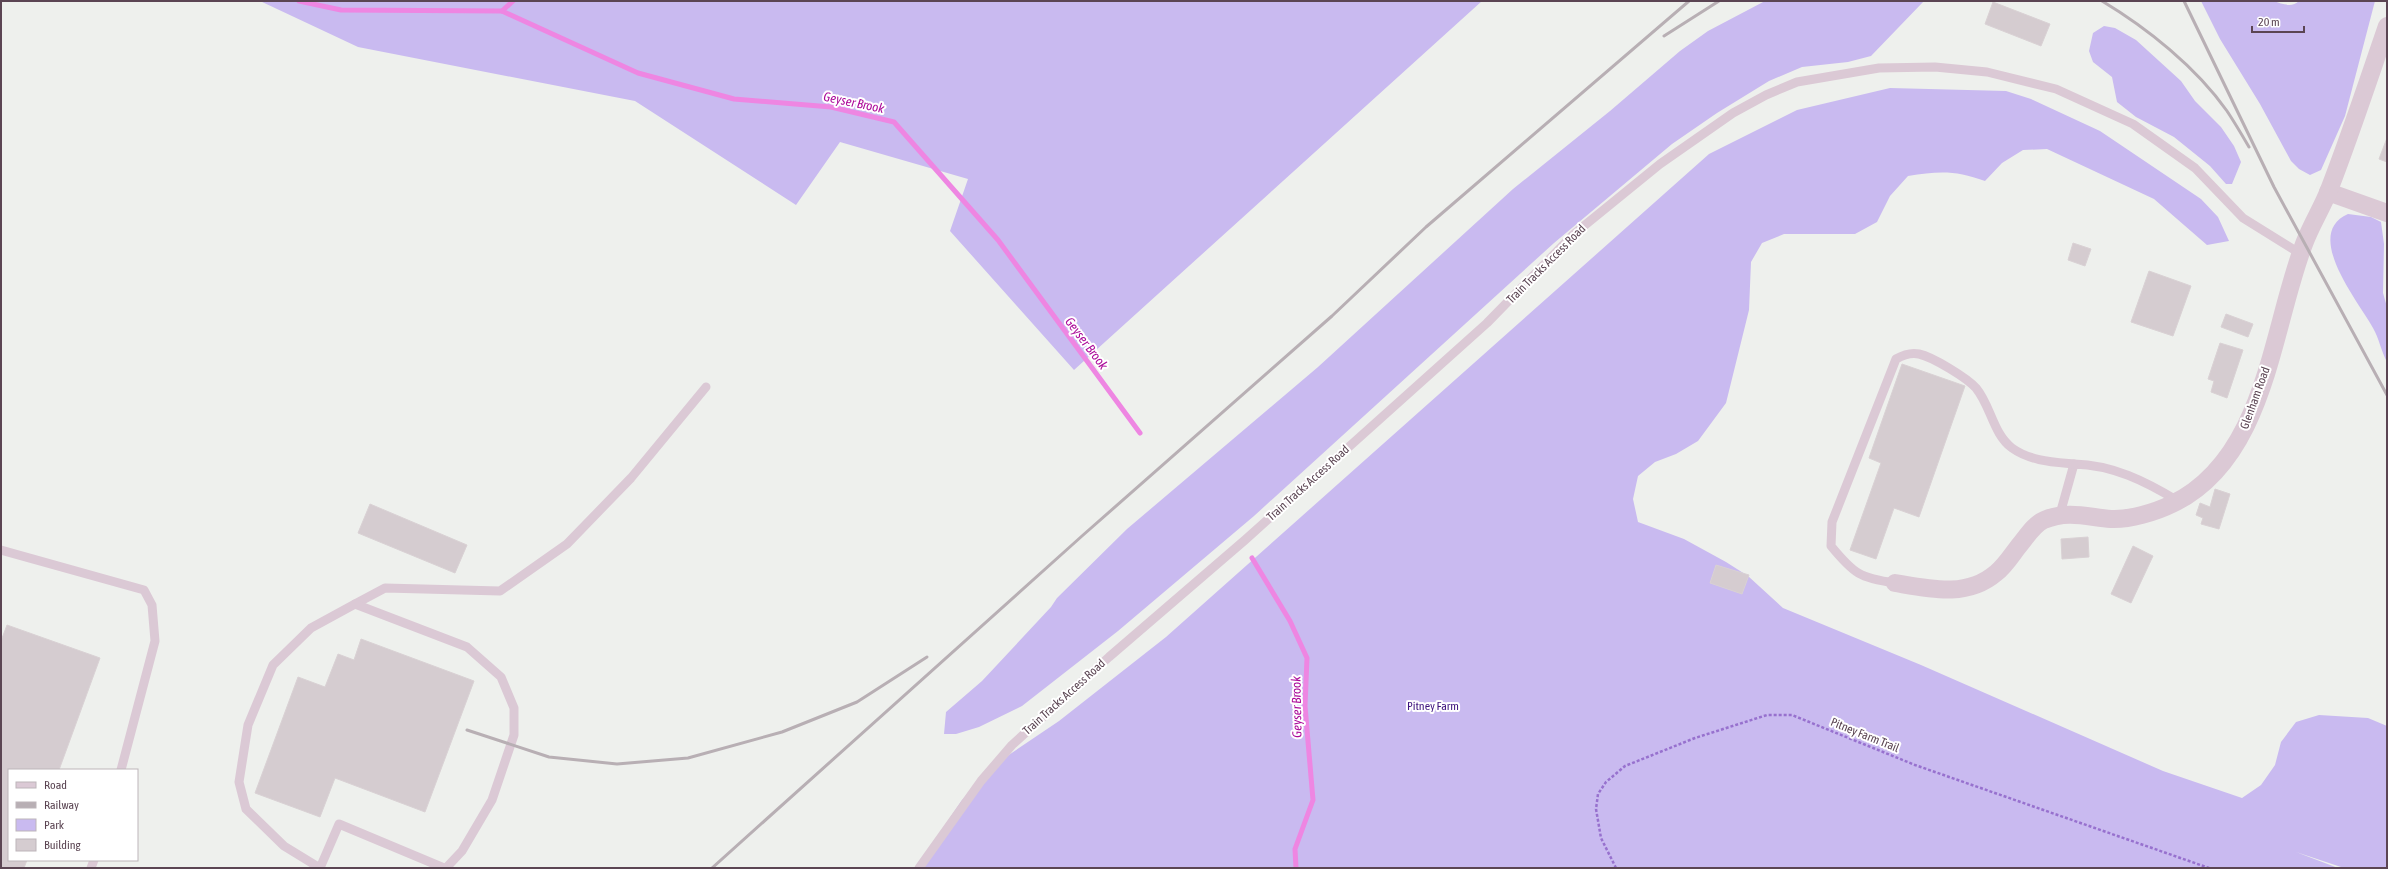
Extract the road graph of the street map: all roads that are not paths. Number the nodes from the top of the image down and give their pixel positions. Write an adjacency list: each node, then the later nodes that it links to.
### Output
1 (2387, 26): 2 (street)
2 (2328, 192): 3 (street); 4 (street, Glenham Road)
3 (2387, 213)
4 (2303, 249): 7 (street, Glenham Road); 15 (lane, Train Tracks Access Road)
5 (706, 387): 11 (lane)
6 (2074, 464): 7 (lane); 8 (lane); 10 (lane)
7 (2178, 501): 8 (street, Glenham Road)
8 (2060, 514): 10 (street, Glenham Road)
9 (1, 550): 12 (lane)
10 (1895, 583)
11 (355, 604): 13 (lane); 14 (lane)
12 (121, 769)
13 (320, 868): 14 (lane)
14 (445, 868)
15 (919, 868)

